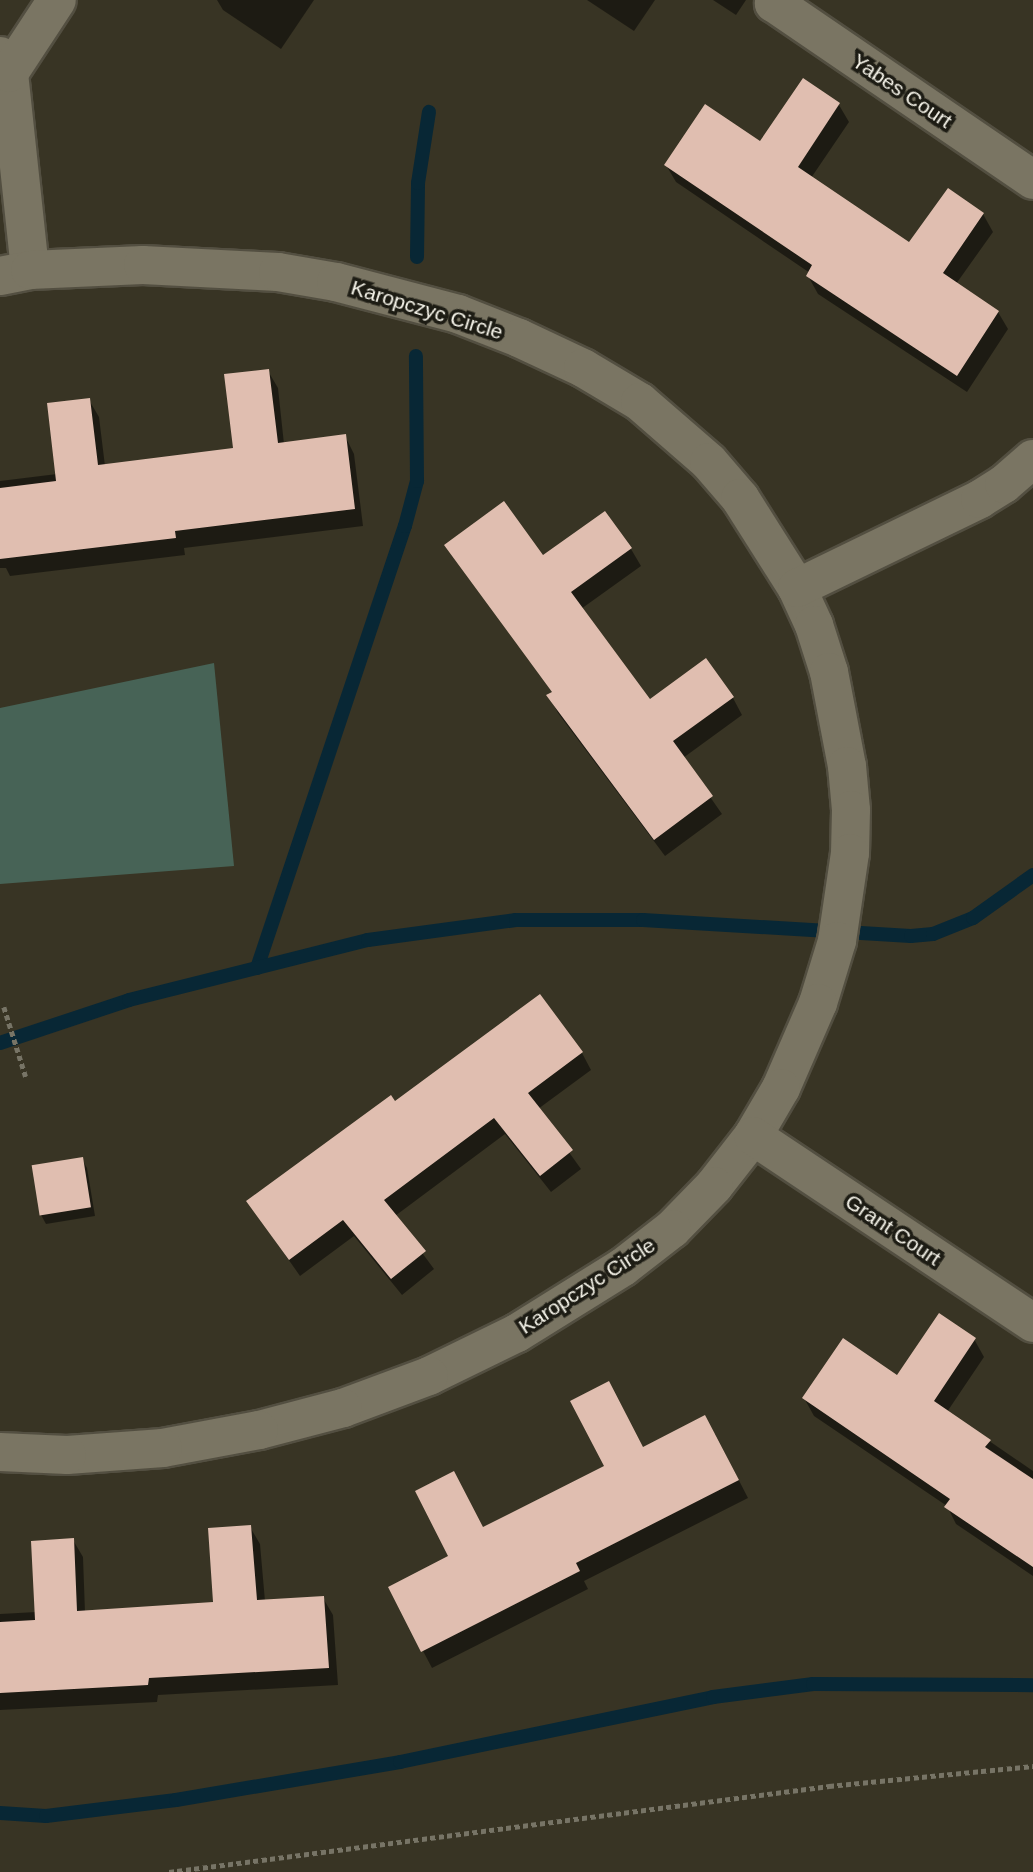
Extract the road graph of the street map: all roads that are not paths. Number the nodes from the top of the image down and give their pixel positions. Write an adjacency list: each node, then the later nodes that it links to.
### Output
1 (57, 0): 3 (street)
2 (776, 0): 4 (street, Yabes Court)
3 (4, 65): 5 (street)
4 (1033, 180)
5 (15, 273): 7 (street, Karopczyc Circle)
6 (1033, 459): 7 (street)
7 (797, 588): 8 (street, Karopczyc Circle)
8 (753, 1136): 9 (street, Grant Court); 10 (street, Karopczyc Circle)
9 (1033, 1323)
10 (0, 1452)

